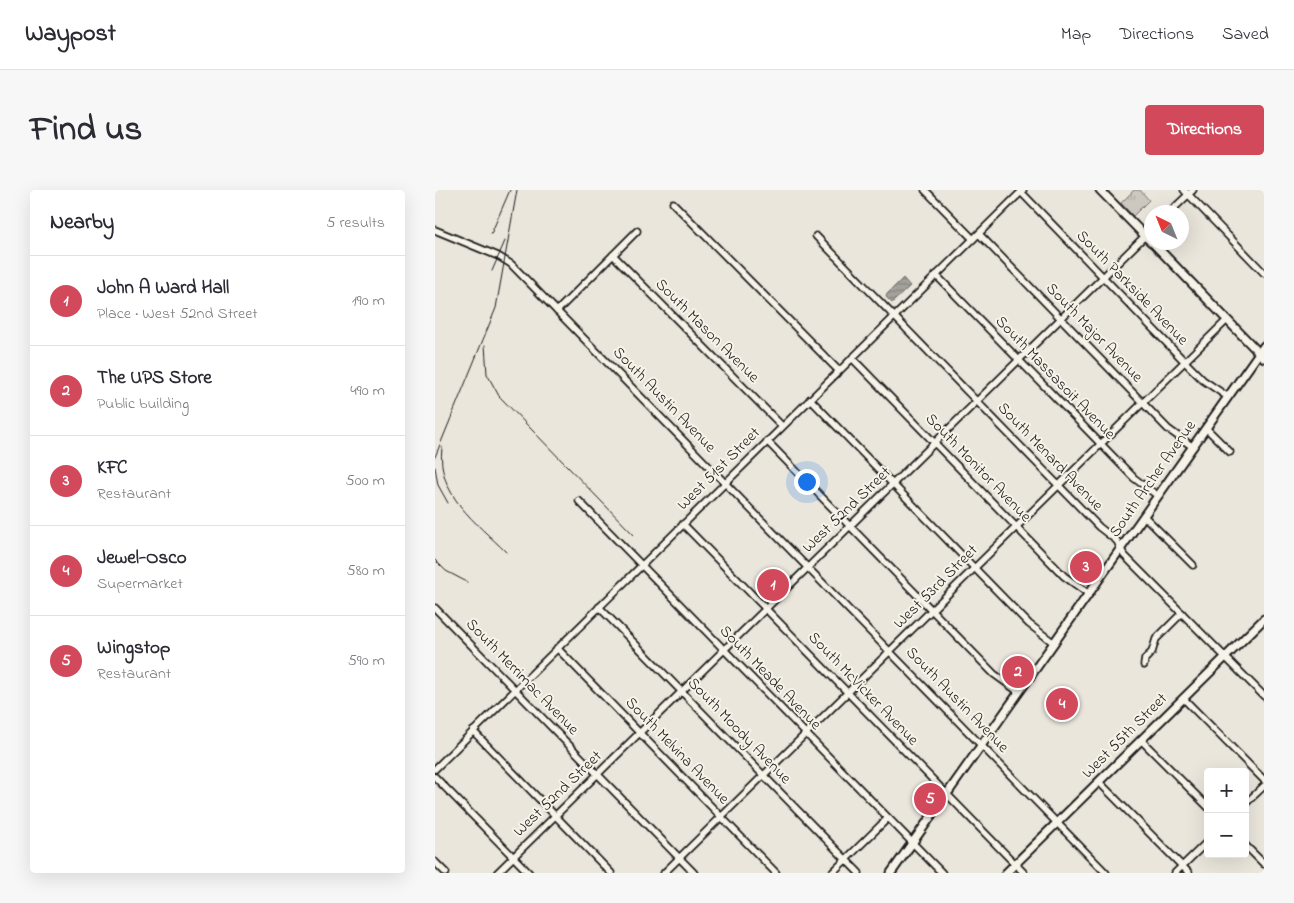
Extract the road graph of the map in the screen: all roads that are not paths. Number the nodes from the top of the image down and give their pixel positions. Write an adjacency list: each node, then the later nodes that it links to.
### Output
1 (925, 190): 13 (street)
2 (1100, 190): 10 (main road)
3 (1022, 191): 9 (street, West 51st Street); 18 (street, South Parkside Avenue)
4 (1188, 192): 6 (street); 16 (street)
5 (673, 203): 28 (street)
6 (1176, 205)
7 (435, 230): 19 (street, South Austin Avenue)
8 (637, 231): 15 (street)
9 (979, 234): 13 (street, West 51st Street); 21 (street, South Major Avenue)
10 (1144, 235)
11 (816, 236): 20 (street, South Menard Avenue)
12 (1144, 237): 18 (street, West 52nd Street)
13 (973, 239): 17 (street, West 51st Street)
14 (1160, 250): 22 (main road)
15 (613, 256): 19 (street); 33 (street, South Mason Avenue)
16 (1264, 273)
17 (936, 275): 20 (street, West 51st Street); 26 (street, South Massasoit Avenue)
18 (1104, 277): 21 (street, West 52nd Street); 27 (street, South Parkside Avenue)
19 (557, 311): 40 (street, South Austin Avenue)
20 (894, 316): 25 (street, West 51st Street); 31 (street, South Menard Avenue)
21 (1061, 318): 26 (street, West 52nd Street); 32 (street, South Major Avenue)
22 (1227, 320): 24 (main road); 27 (street, West 53rd Street)
23 (1264, 346): 24 (main road, South Archer Avenue)
24 (1262, 355): 29 (main road, South Archer Avenue)
25 (852, 358): 28 (street, West 51st Street); 36 (street, South Monitor Avenue)
26 (1019, 360): 31 (street, West 52nd Street); 37 (street, South Massasoit Avenue)
27 (1185, 362): 29 (street, South Parkside Avenue); 32 (street, West 53rd Street)
28 (839, 371): 30 (street, West 51st Street)
29 (1228, 397): 34 (main road, South Archer Avenue)
30 (810, 399): 33 (street, West 51st Street); 41 (street)
31 (977, 402): 36 (street, West 52nd Street); 42 (street, South Menard Avenue)
32 (1143, 403): 37 (street, West 53rd Street); 38 (street, South Major Avenue)
33 (782, 426): 35 (street, West 51st Street)
34 (1206, 428): 38 (main road, South Archer Avenue); 39 (street)
35 (767, 441): 40 (street, West 51st Street); 47 (street)
36 (935, 443): 41 (street, West 52nd Street); 48 (street, South Monitor Avenue)
37 (1101, 444): 42 (street, West 53rd Street); 43 (street, South Massasoit Avenue)
38 (1193, 447): 43 (main road, South Archer Avenue)
39 (1229, 452)
40 (725, 482): 46 (street, West 51st Street); 52 (street, South Austin Avenue)
41 (893, 484): 47 (street, West 52nd Street); 53 (street)
42 (1058, 486): 48 (street, West 53rd Street); 49 (street, South Menard Avenue)
43 (1158, 496): 45 (main road, South Archer Avenue)
44 (579, 501): 51 (street, South Meade Avenue)
45 (1144, 516): 49 (main road, South Archer Avenue); 50 (street)
46 (683, 524): 51 (street, West 51st Street); 57 (street, South McVicker Avenue)
47 (851, 526): 52 (street, West 52nd Street); 58 (street)
48 (1016, 527): 53 (street, West 53rd Street); 54 (street, South Monitor Avenue)
49 (1121, 548): 54 (main road, South Archer Avenue); 59 (street, South Menard Avenue)
50 (1193, 565)
51 (642, 566): 55 (street, West 51st Street); 63 (street, South Meade Avenue)
52 (808, 567): 57 (street, West 52nd Street); 64 (street, South Austin Avenue)
53 (974, 568): 58 (street, West 53rd Street); 61 (street)
54 (1089, 594): 61 (main road, South Archer Avenue)
55 (599, 607): 62 (street, West 51st Street); 68 (street, South Moody Avenue)
56 (435, 608): 67 (street, South Merrimac Avenue)
57 (766, 609): 63 (street, West 52nd Street); 70 (street, South McVicker Avenue)
58 (932, 610): 64 (street, West 53rd Street); 69 (street)
59 (1182, 613): 65 (street, South Menard Avenue); 66 (street)
60 (1264, 619): 65 (main road, West 55th Street)
61 (1054, 643): 69 (main road, South Archer Avenue)
62 (557, 648): 67 (street, West 51st Street); 74 (street, South Melvina Avenue)
63 (724, 650): 68 (street, West 52nd Street); 75 (street, South Meade Avenue)
64 (890, 651): 70 (street, West 53rd Street); 77 (street, South Austin Avenue)
65 (1225, 657): 71 (street, South Menard Avenue); 72 (main road, West 55th Street)
66 (1144, 665)
67 (515, 690): 73 (street, West 51st Street); 79 (street, South Merrimac Avenue)
68 (682, 691): 74 (street, West 52nd Street); 80 (street, South Moody Avenue)
69 (1019, 692): 77 (main road, South Archer Avenue)
70 (848, 693): 75 (street, West 53rd Street); 85 (street, South McVicker Avenue)
71 (1264, 696)
72 (1183, 698): 76 (main road, West 55th Street); 82 (street)
73 (473, 731): 78 (street, West 51st Street); 88 (street)
74 (640, 733): 79 (street, West 52nd Street); 89 (street, South Melvina Avenue)
75 (806, 734): 80 (street, West 53rd Street); 90 (street, South Meade Avenue)
76 (1141, 740): 83 (main road, West 55th Street); 87 (street)
77 (981, 744): 85 (main road, South Archer Avenue); 91 (street, South Austin Avenue)
78 (435, 769)
79 (597, 774): 88 (street, West 52nd Street); 96 (street, South Merrimac Avenue)
80 (763, 776): 89 (street, West 53rd Street); 97 (street, South Moody Avenue)
81 (435, 777): 95 (street)
82 (1264, 780)
83 (1099, 782): 91 (main road, West 55th Street); 101 (street)
84 (1264, 786): 86 (street)
85 (946, 794): 92 (main road, South Archer Avenue); 99 (street, South McVicker Avenue)
86 (1249, 800)
87 (1204, 803)
88 (555, 816): 95 (street, West 52nd Street); 105 (street)
89 (721, 817): 96 (street, West 53rd Street); 108 (street, South Melvina Avenue)
90 (887, 818): 92 (street, South Meade Avenue); 97 (street)
91 (1057, 823): 99 (main road, West 55th Street); 115 (street, South Austin Avenue)
92 (912, 843): 111 (main road, South Archer Avenue); 112 (street, South Meade Avenue)
93 (1204, 845): 101 (street)
94 (1249, 849): 100 (street)
95 (513, 857): 103 (street, West 52nd Street); 104 (street)
96 (679, 858): 106 (street, West 53rd Street); 107 (street, South Merrimac Avenue)
97 (845, 860): 109 (street); 110 (street, South Moody Avenue)
98 (435, 862): 102 (street)
99 (1015, 864): 113 (main road, West 55th Street); 114 (street, South McVicker Avenue)
100 (1264, 864)
101 (1182, 866): 116 (street); 117 (street)
102 (446, 873)
103 (497, 873)
104 (529, 873)
105 (611, 873)
106 (664, 873)
107 (694, 873)
108 (776, 873)
109 (832, 873)
110 (859, 873)
111 (891, 873)
112 (942, 873)
113 (1006, 873)
114 (1024, 873)
115 (1106, 873)
116 (1175, 873)
117 (1189, 873)

